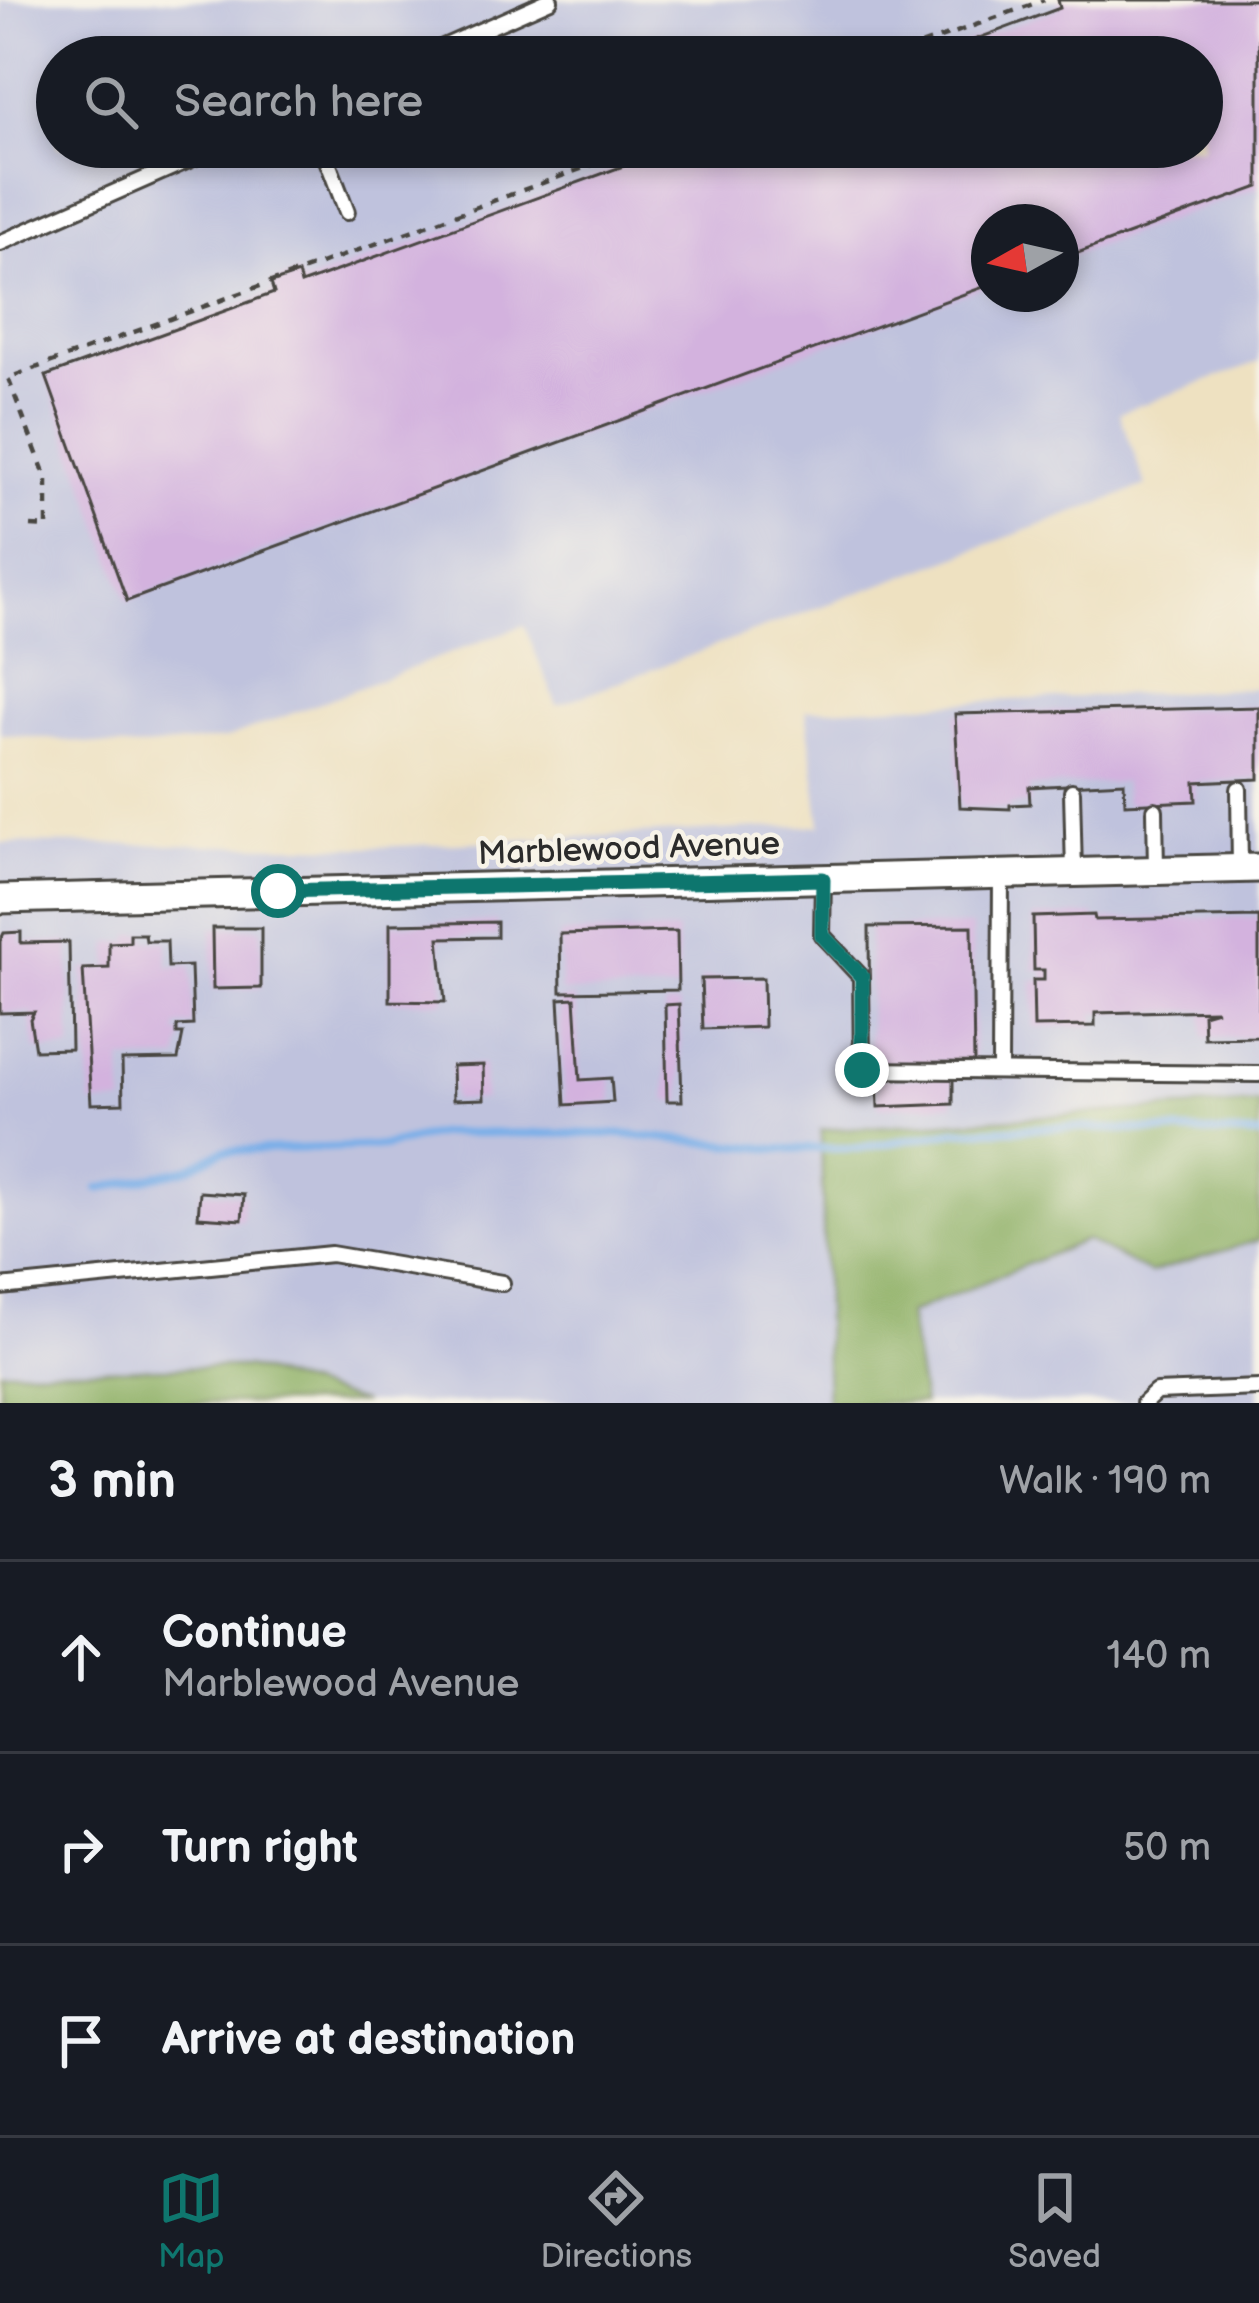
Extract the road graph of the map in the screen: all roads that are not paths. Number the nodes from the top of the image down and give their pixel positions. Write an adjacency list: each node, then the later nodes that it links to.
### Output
1 (550, 0): 2 (lane)
2 (469, 36)
3 (170, 168): 6 (lane)
4 (330, 168): 5 (lane)
5 (347, 212)
6 (0, 243)
7 (1238, 789): 10 (lane)
8 (1072, 791): 12 (lane)
9 (1155, 809): 11 (lane)
10 (1249, 868): 11 (street, Marblewood Avenue)
11 (1156, 871): 12 (street, Marblewood Avenue)
12 (1074, 872): 13 (street, Marblewood Avenue)
13 (1001, 874): 14 (street, Marblewood Avenue); 16 (lane)
14 (823, 879): 15 (street, Marblewood Avenue); 16 (lane)
15 (0, 898)
16 (1000, 1069): 17 (lane)
17 (1259, 1074)
18 (502, 1283): 19 (lane)
19 (0, 1287)
20 (1259, 1388): 21 (lane)
21 (1144, 1403)

